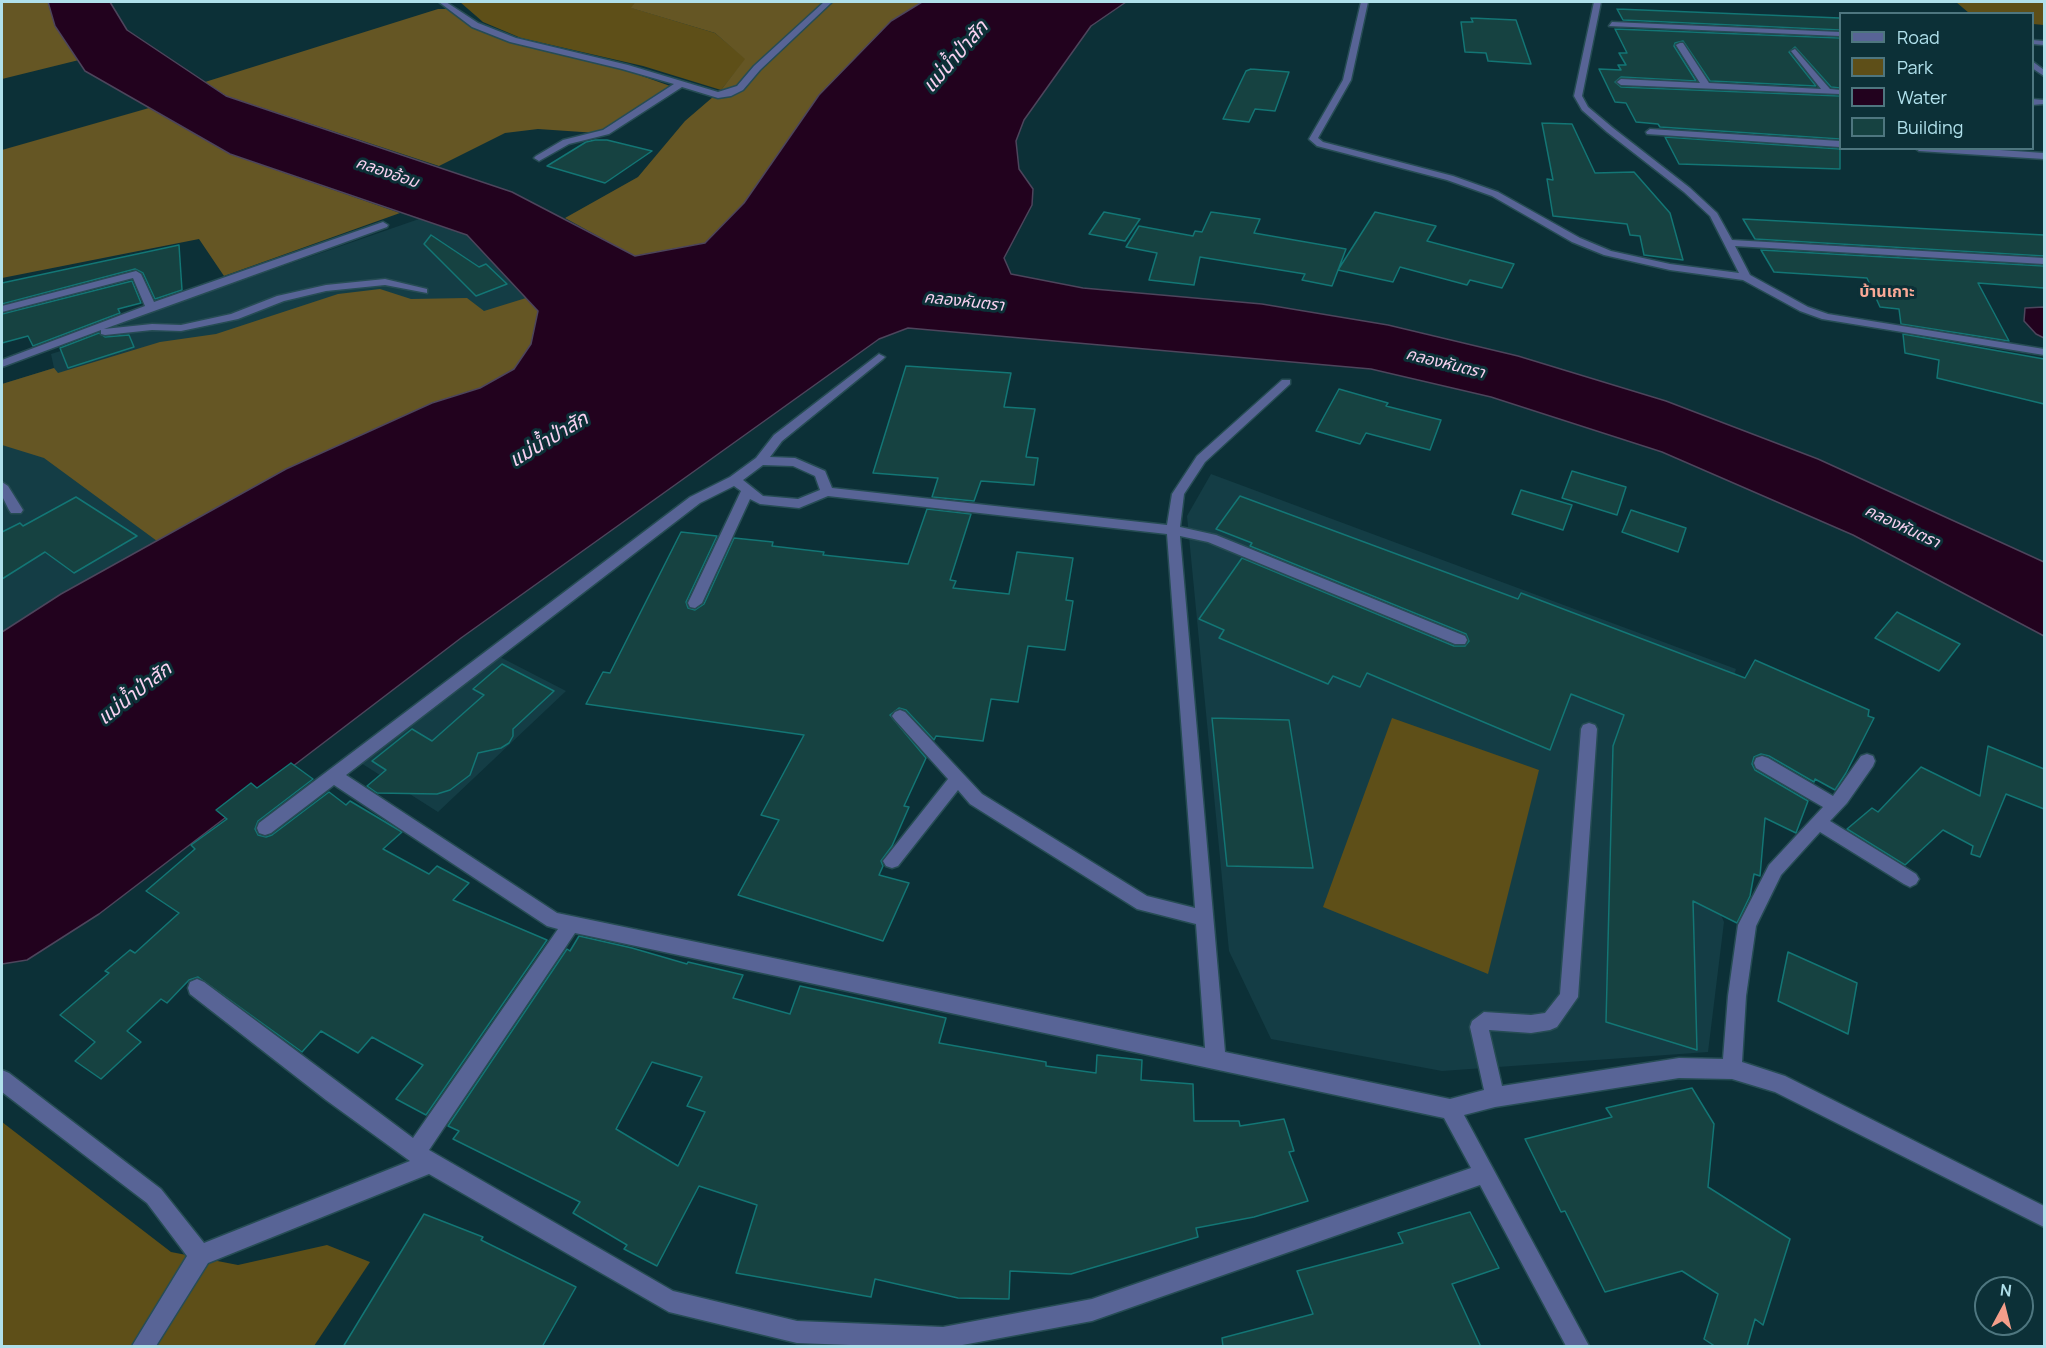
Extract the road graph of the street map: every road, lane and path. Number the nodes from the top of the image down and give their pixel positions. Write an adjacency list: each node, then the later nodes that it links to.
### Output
1 (442, 2): 10 (street)
2 (828, 2): 10 (street)
3 (1364, 2): 24 (street)
4 (1598, 2): 20 (street)
5 (1612, 24): 6 (street)
6 (1839, 34)
7 (1680, 45): 11 (street)
8 (1795, 51): 12 (street)
9 (1621, 82): 11 (street)
10 (679, 85): 18 (street)
11 (1706, 86): 12 (street)
12 (1828, 92): 13 (street)
13 (1839, 93)
14 (1650, 132): 15 (street)
15 (1839, 144)
16 (1978, 150): 17 (street)
17 (2044, 156)
18 (539, 158)
19 (383, 225): 26 (street)
20 (1730, 243): 22 (street); 24 (street)
21 (138, 260): 23 (street)
22 (2044, 261)
23 (136, 274): 26 (street); 27 (street)
24 (1746, 277): 29 (street)
25 (423, 291): 28 (street)
26 (152, 307): 28 (street)
27 (2, 309)
28 (75, 337): 31 (street)
29 (2044, 352)
30 (879, 357): 33 (street)
31 (2, 364)
32 (1286, 381): 39 (street)
33 (760, 461): 34 (street); 37 (street)
34 (735, 480): 36 (street); 46 (street)
35 (2, 486): 38 (street)
36 (748, 490): 37 (street); 40 (street)
37 (827, 492): 39 (street)
38 (15, 510)
39 (1173, 530): 41 (street); 53 (street)
40 (695, 603)
41 (1460, 640)
42 (900, 716): 47 (street)
43 (1589, 729): 59 (street)
44 (1867, 761): 48 (street)
45 (1762, 763): 48 (street)
46 (332, 775): 50 (street); 54 (street)
47 (957, 779): 51 (street); 53 (street)
48 (1834, 805): 49 (street)
49 (1817, 822): 52 (street); 57 (street)
50 (265, 828)
51 (892, 861)
52 (1910, 879)
53 (1205, 918): 56 (street)
54 (572, 923): 56 (street); 61 (street)
55 (197, 988): 61 (street)
56 (1216, 1060): 60 (street)
57 (1732, 1069): 59 (street); 63 (street)
58 (2, 1080): 64 (street)
59 (1495, 1097): 60 (street)
60 (1450, 1109): 62 (street)
61 (423, 1158): 62 (street); 64 (street)
62 (1485, 1173): 66 (street)
63 (2044, 1217)
64 (200, 1254): 65 (street)
65 (143, 1347)
66 (1578, 1347)

